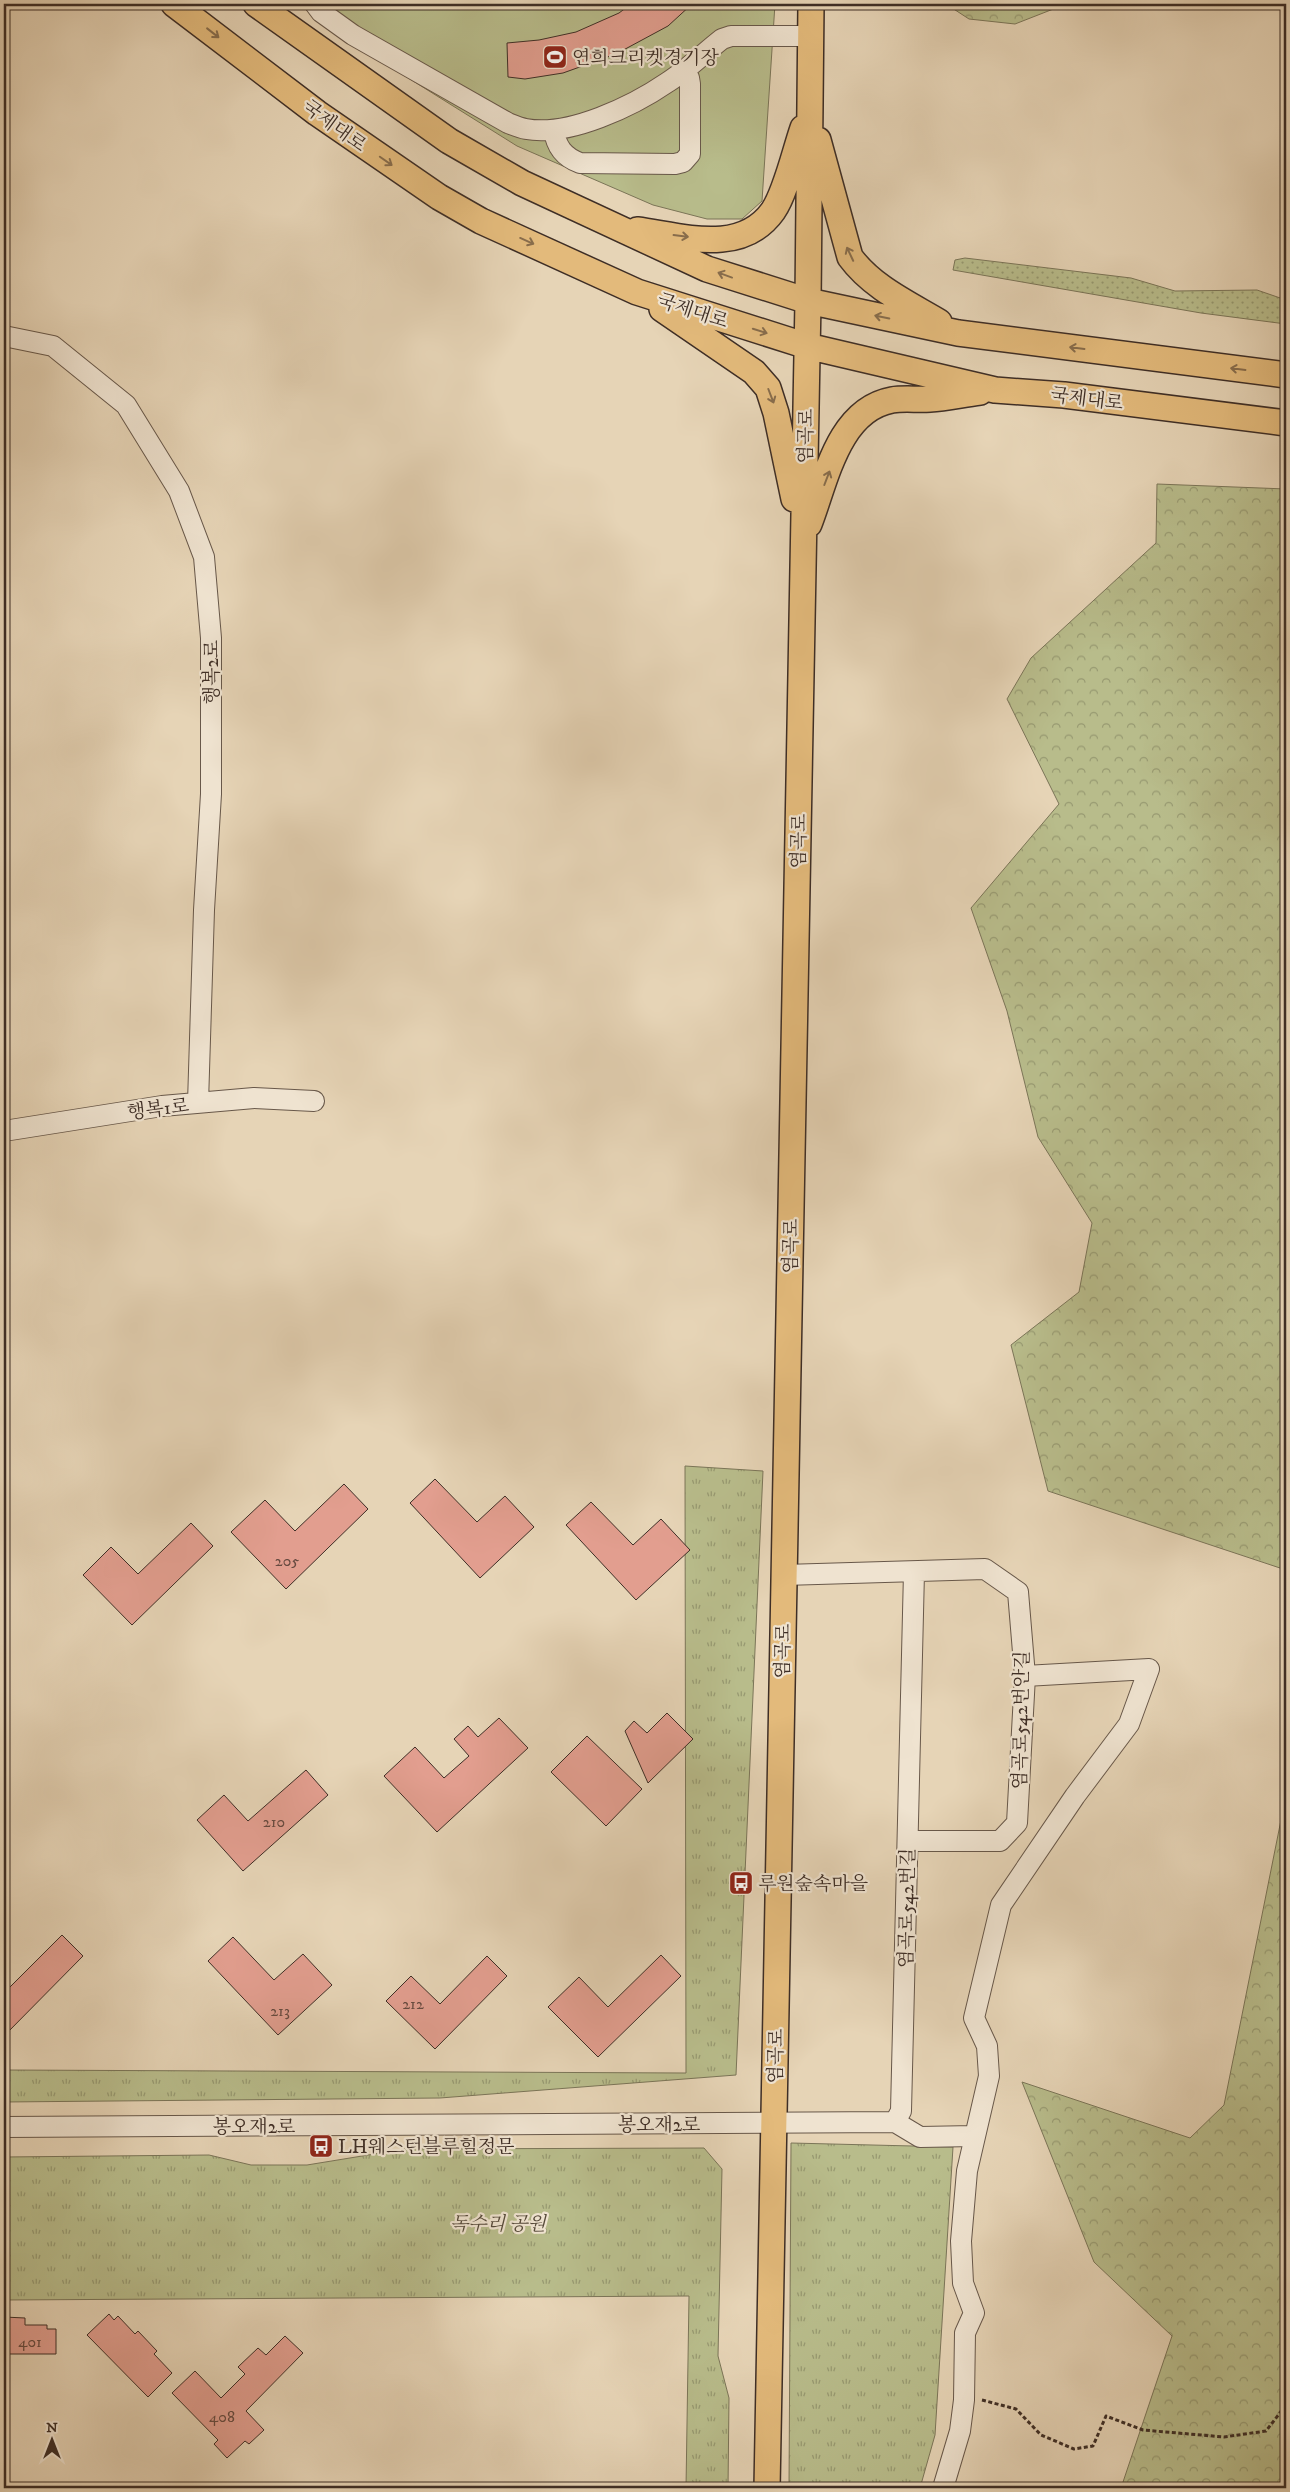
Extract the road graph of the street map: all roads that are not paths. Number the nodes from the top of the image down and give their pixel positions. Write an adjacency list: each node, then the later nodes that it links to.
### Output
1 (174, 4): 10 (main road, 국제대로, one-way to 10)
2 (256, 4): 9 (main road)
3 (315, 4): 8 (street)
4 (811, 4): 5 (main road, 염곡로)
5 (810, 36): 6 (street); 7 (main road, 염곡로)
6 (683, 70): 8 (street); 8 (street)
7 (810, 106): 9 (main road, one-way to 7); 11 (main road, 염곡로); 12 (main road, one-way to 7)
8 (554, 130)
9 (616, 227): 11 (main road, one-way to 9)
10 (637, 292): 14 (main road, 국제대로, one-way to 14); 18 (main road, one-way to 18)
11 (808, 301): 12 (main road, one-way to 11); 14 (main road, 염곡로)
12 (958, 333): 15 (main road, one-way to 12)
13 (4, 336): 20 (street, 행복2로)
14 (807, 346): 16 (main road, 국제대로); 18 (main road, 염곡로)
15 (1286, 375)
16 (995, 390): 17 (main road, 국제대로); 18 (main road, one-way to 16)
17 (1286, 423)
18 (803, 540): 23 (main road, 염곡로)
19 (314, 1101): 20 (street, 행복1로)
20 (198, 1103): 21 (street, 행복1로)
21 (4, 1131)
22 (914, 1572): 23 (street, 염곡로542번안길); 24 (street, 염곡로542번안길); 25 (street, 염곡로542번길)
23 (784, 1575): 27 (main road, 염곡로)
24 (1025, 1676): 25 (street, 염곡로542번안길); 29 (street)
25 (908, 1841): 26 (street, 염곡로542번길)
26 (895, 2122): 27 (street); 29 (street)
27 (774, 2123): 28 (street, 봉오재2로); 30 (main road, 염곡로)
28 (4, 2127)
29 (974, 2136): 31 (street)
30 (767, 2488)
31 (943, 2488)

